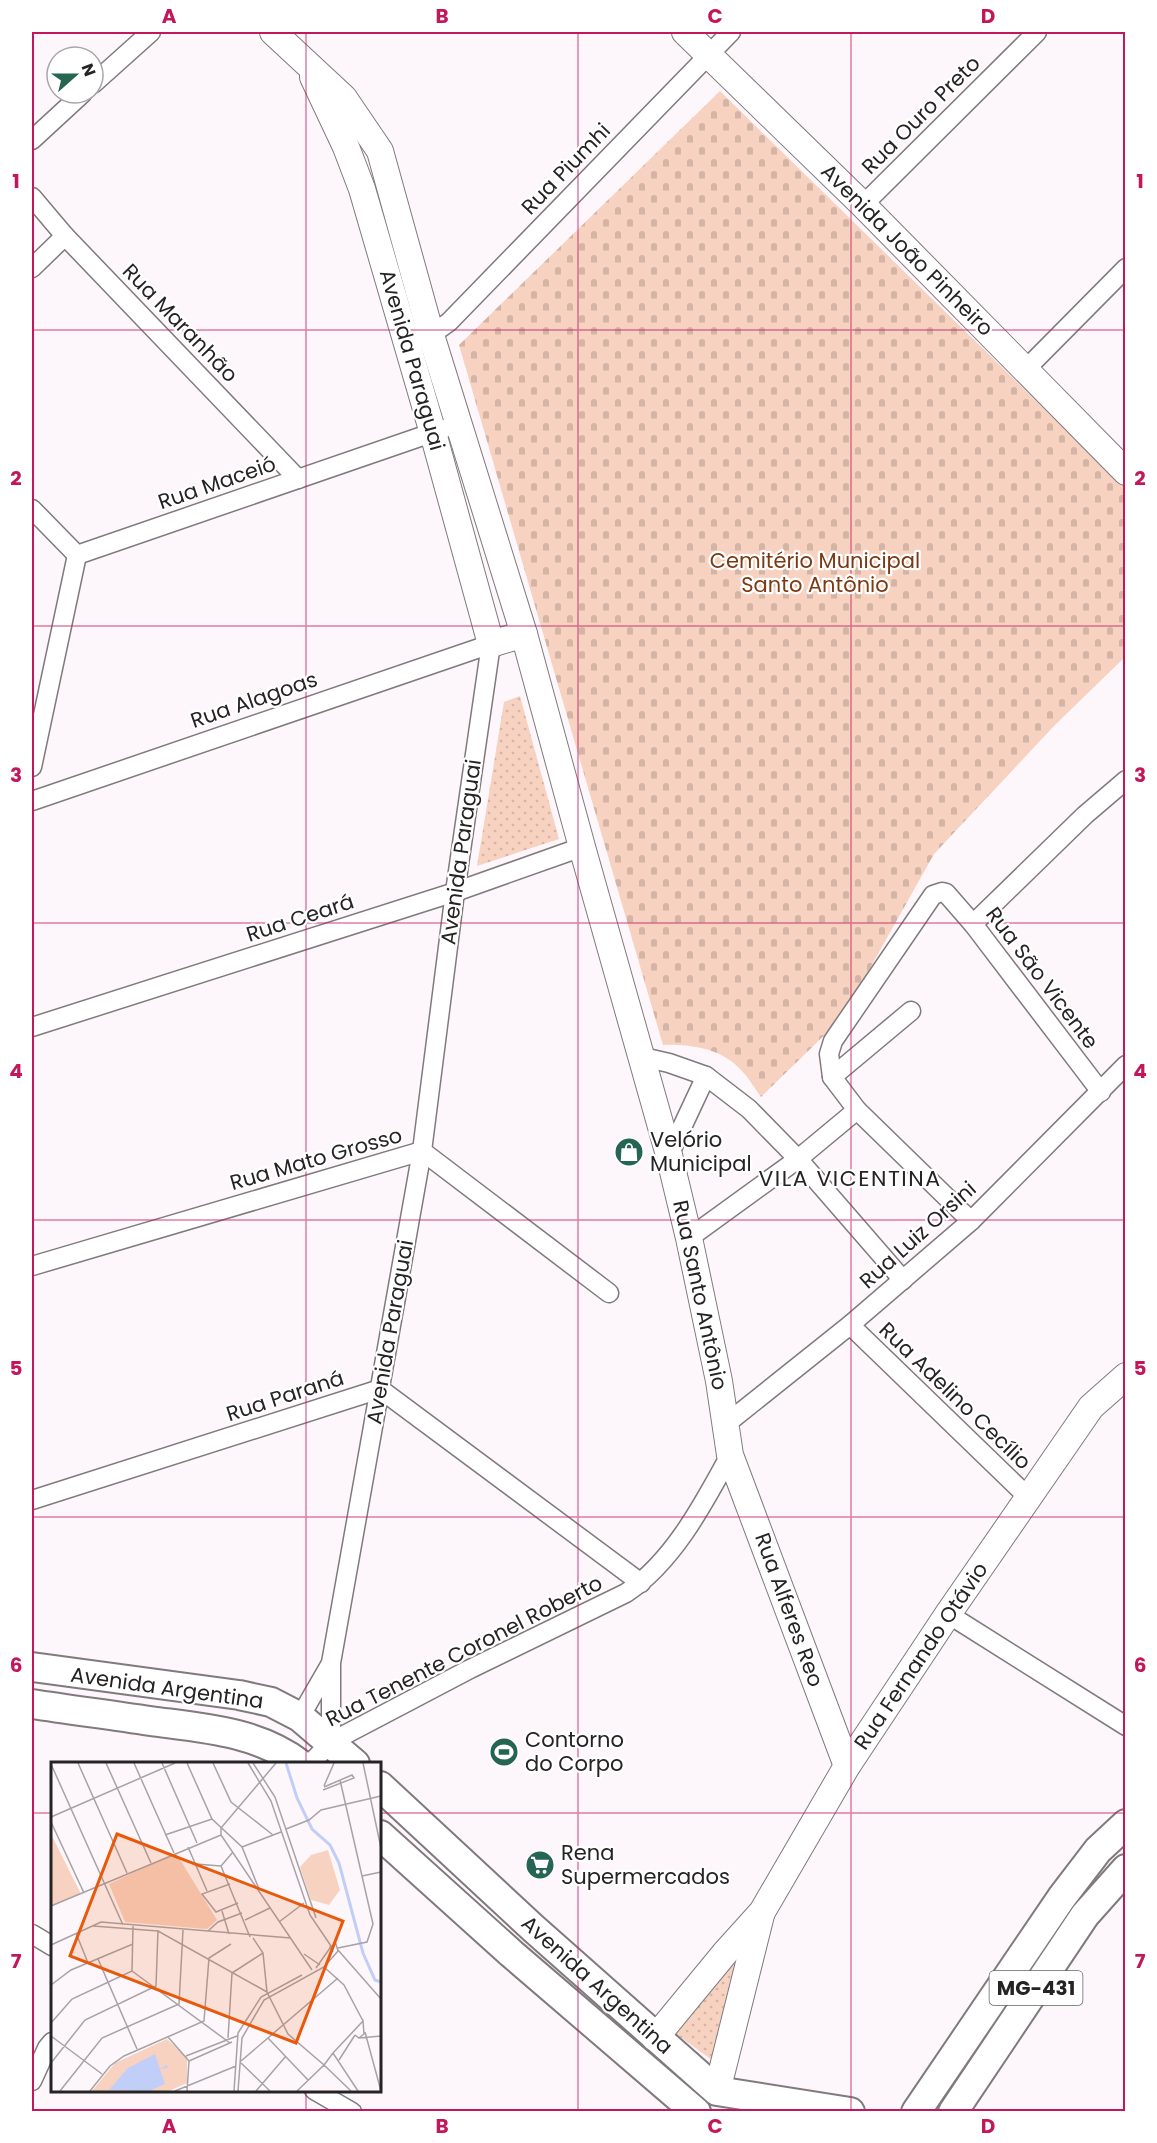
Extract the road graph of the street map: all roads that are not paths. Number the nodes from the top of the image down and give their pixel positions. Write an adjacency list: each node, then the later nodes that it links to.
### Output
1 (151, 32): 7 (street)
2 (273, 32): 15 (street, Avenida Paraguai)
3 (685, 32): 6 (street, Avenida João Pinheiro)
4 (731, 32): 6 (street, Rua Piumhi)
5 (1037, 32): 11 (street, Rua Ouro Preto)
6 (709, 54): 11 (street, Avenida João Pinheiro); 15 (street, Rua Piumhi)
7 (105, 73)
8 (70, 105): 9 (street)
9 (32, 140)
10 (32, 197): 12 (street, Rua Maranhão)
11 (863, 205): 16 (street, Avenida João Pinheiro)
12 (65, 236): 13 (street); 20 (street, Rua Maranhão)
13 (32, 268)
14 (1125, 268): 16 (street)
15 (419, 339): 17 (street, Avenida Paraguai); 18 (street, Avenida Paraguai)
16 (1025, 370): 19 (street, Avenida João Pinheiro)
17 (459, 423): 18 (street, Rua Maceió); 23 (street, Avenida Paraguai)
18 (433, 433): 20 (street, Rua Maceió); 24 (street, Avenida Paraguai)
19 (1125, 472)
20 (298, 479): 22 (street, Rua Maceió)
21 (32, 509): 22 (street)
22 (77, 555): 25 (street)
23 (524, 634): 24 (street); 28 (street, Avenida Paraguai)
24 (491, 644): 27 (street, Rua Alagoas); 29 (street, Avenida Paraguai)
25 (32, 767)
26 (1125, 780): 30 (street)
27 (32, 801)
28 (582, 847): 29 (street, Rua Ceará); 33 (street, Rua Santo Antônio)
29 (455, 892): 32 (street, Rua Ceará); 39 (street, Avenida Paraguai)
30 (973, 924): 36 (street, Rua São Vicente); 37 (street, Rua São Vicente)
31 (911, 1011): 36 (street)
32 (32, 1027)
33 (643, 1057): 35 (street); 40 (street, Rua Santo Antônio)
34 (1125, 1065): 37 (street, Rua Luiz Orsini)
35 (706, 1076): 40 (street); 41 (street)
36 (832, 1077): 38 (street)
37 (1101, 1092): 42 (street, Rua Luiz Orsini)
38 (857, 1110): 41 (street); 42 (street)
39 (422, 1151): 44 (street, Rua Mato Grosso); 46 (street, Rua Mato Grosso); 50 (street, Avenida Paraguai)
40 (669, 1155): 43 (street, Rua Santo Antônio)
41 (798, 1159): 43 (street); 45 (street)
42 (971, 1221): 45 (street, Rua Luiz Orsini)
43 (689, 1238): 52 (street, Rua Santo Antônio)
44 (32, 1266)
45 (903, 1281): 47 (street, Rua Luiz Orsini)
46 (609, 1293)
47 (850, 1325): 52 (street, Rua Luiz Orsini); 54 (street, Rua Adelino Cecílio)
48 (1125, 1360): 51 (street)
49 (1125, 1376): 51 (street, Rua Fernando Otávio)
50 (380, 1389): 55 (street, Rua Paraná); 56 (street); 58 (street, Avenida Paraguai)
51 (1091, 1407): 54 (street, Rua Fernando Otávio)
52 (726, 1424): 53 (street, Rua Santo Antônio)
53 (730, 1455): 56 (street); 67 (street, Rua Alferes Reo)
54 (1029, 1498): 57 (street, Rua Fernando Otávio)
55 (32, 1500)
56 (641, 1583): 63 (street, Rua Tenente Coronel Roberto)
57 (948, 1614): 62 (street); 67 (street, Rua Fernando Otávio)
58 (331, 1663): 61 (street, Avenida Paraguai); 63 (street, Avenida Paraguai)
59 (32, 1667): 61 (main road, Avenida Argentina)
60 (32, 1704): 64 (main road, Avenida Argentina)
61 (300, 1717): 63 (main road, Avenida Argentina)
62 (1125, 1726)
63 (331, 1742): 65 (street, Rua Tenente Coronel Roberto); 66 (main road, Avenida Argentina)
64 (298, 1762)
65 (312, 1762)
66 (353, 1762)
67 (847, 1766): 72 (street, Rua Fernando Otávio)
68 (381, 1787): 75 (main road, Avenida Argentina)
69 (1125, 1824): 83 (main road)
70 (381, 1835): 81 (main road, Avenida Argentina)
71 (1125, 1869): 84 (main road, MG-431)
72 (762, 1912): 75 (street); 78 (street)
73 (32, 1934): 74 (street)
74 (51, 1945)
75 (655, 2038): 78 (main road, Avenida Argentina)
76 (51, 2044): 77 (street)
77 (32, 2081)
78 (717, 2091): 82 (main road)
79 (316, 2092): 80 (street)
80 (352, 2112)
81 (696, 2112)
82 (850, 2112)
83 (916, 2112)
84 (953, 2112)

